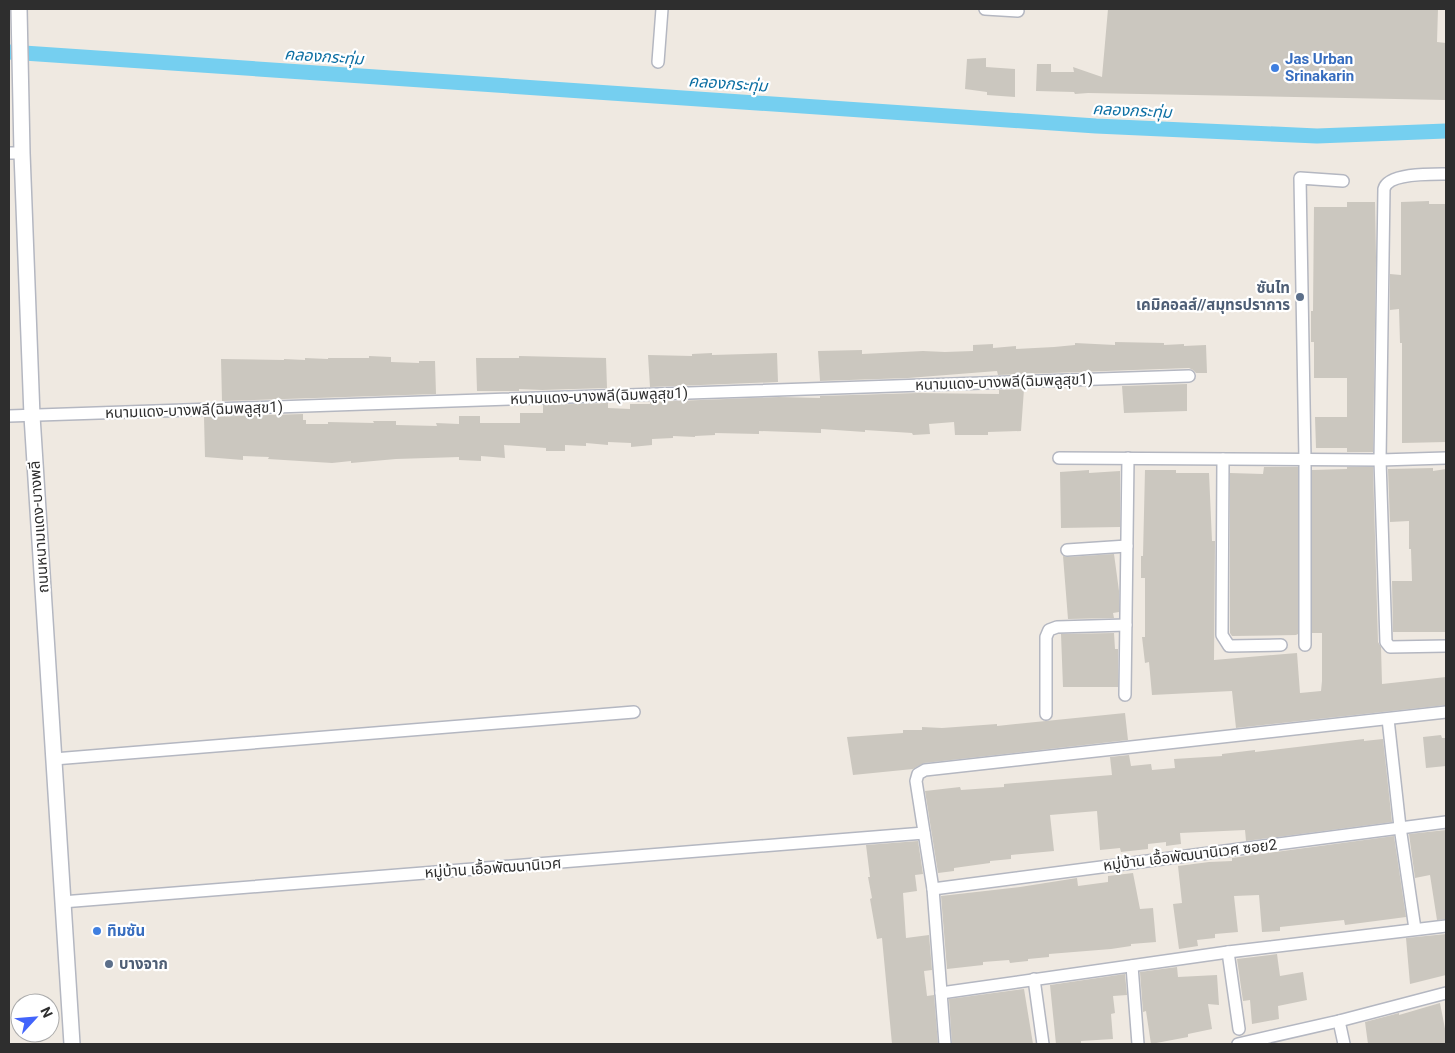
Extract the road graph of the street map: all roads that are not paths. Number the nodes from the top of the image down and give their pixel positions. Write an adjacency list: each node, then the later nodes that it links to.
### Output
1 (19, 9): 6 (main road, ถนนหนามแดง-บางพลี)
2 (662, 9): 5 (street)
3 (985, 9): 4 (street)
4 (1018, 11)
5 (658, 62)
6 (15, 153): 11 (main road, ถนนหนามแดง-บางพลี)
7 (1446, 174): 17 (street)
8 (1343, 181): 16 (street)
9 (1189, 376): 11 (street, หนามแดง-บางพลี(ฉิมพลูสุข1))
10 (9, 416): 11 (street, หนามแดง-บางพลี(ฉิมพลูสุข1))
11 (32, 416): 29 (main road, ถนนหนามแดง-บางพลี)
12 (1059, 458): 13 (street)
13 (1128, 458): 15 (street); 18 (street)
14 (1446, 458): 17 (street)
15 (1223, 459): 16 (street); 21 (street)
16 (1305, 459): 17 (street); 22 (street)
17 (1380, 460): 23 (street)
18 (1127, 546): 19 (street); 20 (street)
19 (1068, 550)
20 (1126, 625): 24 (street); 27 (street)
21 (1281, 645)
22 (1305, 645)
23 (1446, 646)
24 (1125, 695)
25 (634, 712): 29 (street)
26 (1446, 712): 28 (street)
27 (1046, 714)
28 (1388, 719): 31 (street); 32 (street)
29 (54, 759): 34 (main road, ถนนหนามแดง-บางพลี)
30 (1446, 822): 31 (street, หมู่บ้าน เอื้อพัฒนานิเวศ ซอย2)
31 (1400, 827): 33 (street, หมู่บ้าน เอื้อพัฒนานิเวศ ซอย2); 36 (street)
32 (924, 833): 33 (street); 34 (street, หมู่บ้าน เอื้อพัฒนานิเวศ)
33 (933, 889): 40 (street)
34 (62, 902): 44 (main road, ถนนหนามแดง-บางพลี)
35 (1446, 926): 36 (street)
36 (1415, 929): 37 (street)
37 (1228, 952): 38 (street); 43 (street)
38 (1132, 966): 39 (street); 47 (street)
39 (1034, 979): 40 (street); 46 (street)
40 (941, 993): 45 (street)
41 (1446, 994): 42 (street)
42 (1339, 1021): 48 (street); 49 (street)
43 (1239, 1028)
44 (72, 1044)
45 (945, 1044)
46 (1043, 1044)
47 (1138, 1044)
48 (1238, 1044)
49 (1344, 1044)

